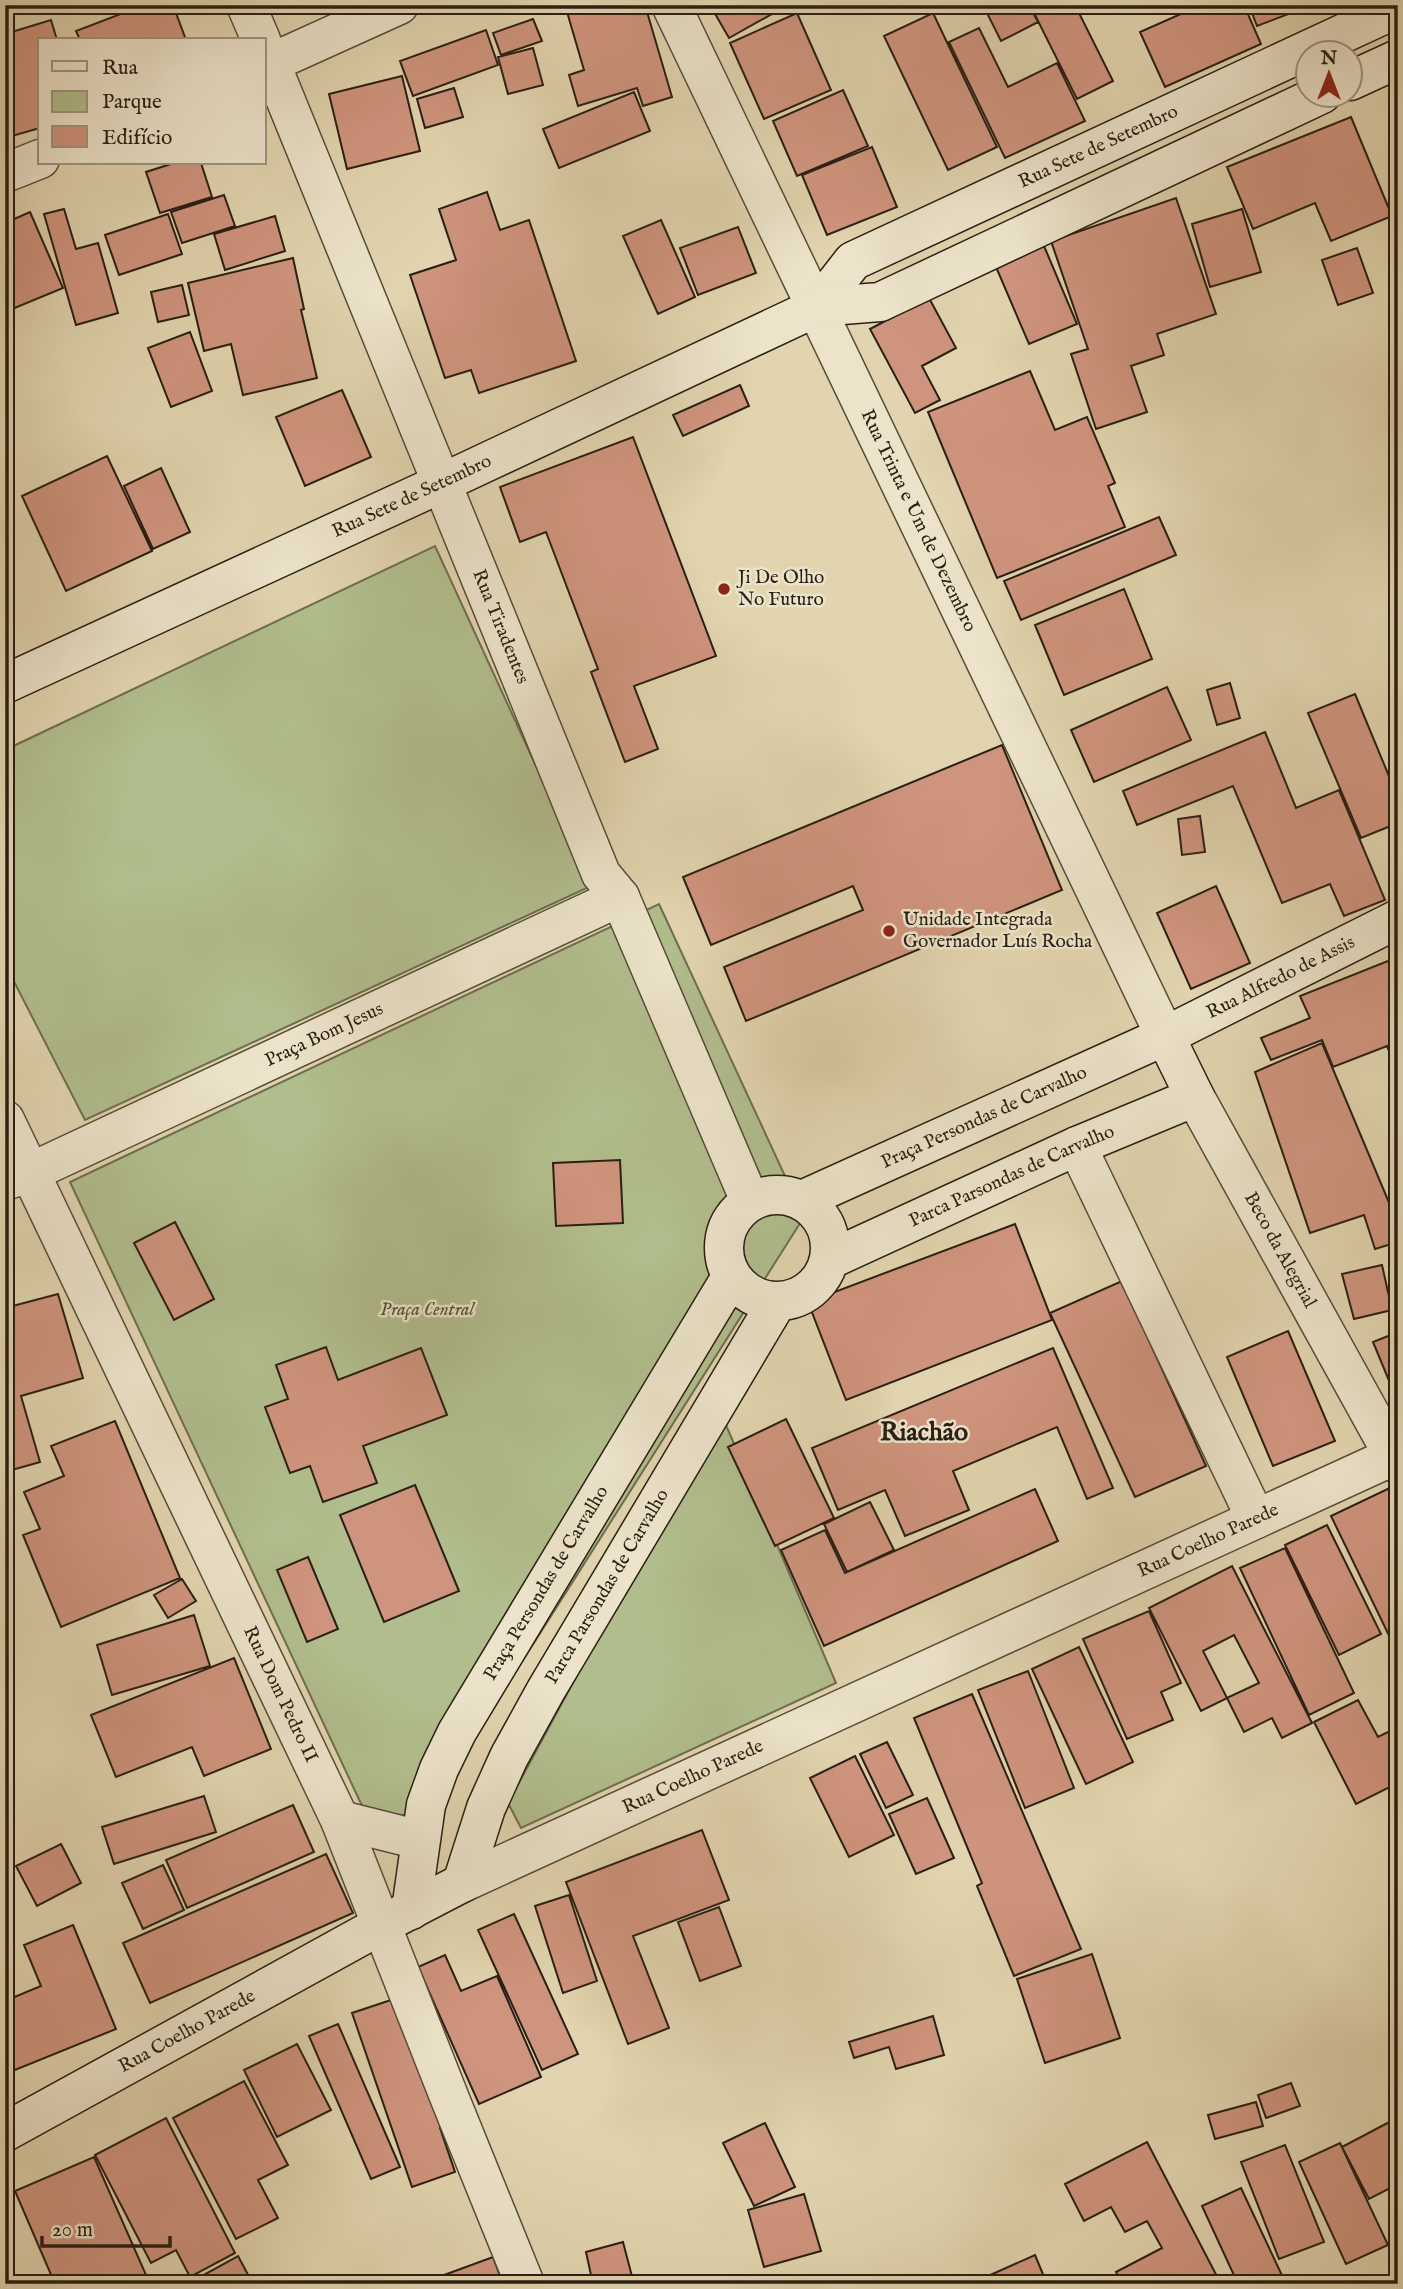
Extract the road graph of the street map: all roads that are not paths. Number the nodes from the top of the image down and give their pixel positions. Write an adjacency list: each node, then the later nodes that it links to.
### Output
1 (246, 5): 5 (street, Rua Tiradentes)
2 (398, 5): 6 (street)
3 (671, 5): 13 (street, Rua Trinta e Um de Dezembro)
4 (1398, 8): 13 (street, Rua Sete de Setembro)
5 (259, 38)
6 (266, 54)
7 (266, 56): 14 (street, Rua Tiradentes)
8 (1398, 59): 9 (street)
9 (1364, 75)
10 (1294, 107): 13 (street, Rua Sete de Setembro)
11 (38, 160): 12 (street)
12 (5, 173)
13 (817, 307): 14 (street, Rua Sete de Setembro); 18 (street, Rua Trinta e Um de Dezembro)
14 (442, 483): 15 (street, Rua Sete de Setembro); 16 (street, Rua Tiradentes)
15 (5, 684)
16 (620, 897): 22 (street, Praça Bom Jesus); 24 (street, Rua Tiradentes)
17 (1398, 919): 18 (street, Rua Alfredo de Assis)
18 (1165, 1036): 19 (street, Beco da Alegrial); 23 (street, Praça Persondas de Carvalho)
19 (1195, 1097): 21 (street, Parca Parsondas de Carvalho); 28 (street, Beco da Alegrial)
20 (5, 1120): 22 (street, Rua Dom Pedro II)
21 (1076, 1146): 25 (street, Parca Parsondas de Carvalho); 29 (street)
22 (18, 1177): 30 (street, Rua Dom Pedro II)
23 (802, 1200): 24 (street); 25 (street)
24 (750, 1201): 26 (street)
25 (829, 1261): 27 (street)
26 (732, 1278): 27 (street); 31 (street, Praça Persondas de Carvalho)
27 (777, 1302): 32 (street, Parca Parsondas de Carvalho)
28 (1396, 1458): 29 (street, Rua Coelho Parede)
29 (1256, 1520): 32 (street, Rua Coelho Parede)
30 (340, 1820): 31 (street); 33 (street, Rua Dom Pedro II)
31 (420, 1840): 33 (street, Praça Persondas de Carvalho)
32 (462, 1884): 33 (street, Rua Coelho Parede)
33 (397, 1917): 34 (street, Rua Coelho Parede); 35 (street, Rua Dom Pedro II)
34 (5, 2132)
35 (525, 2284)

